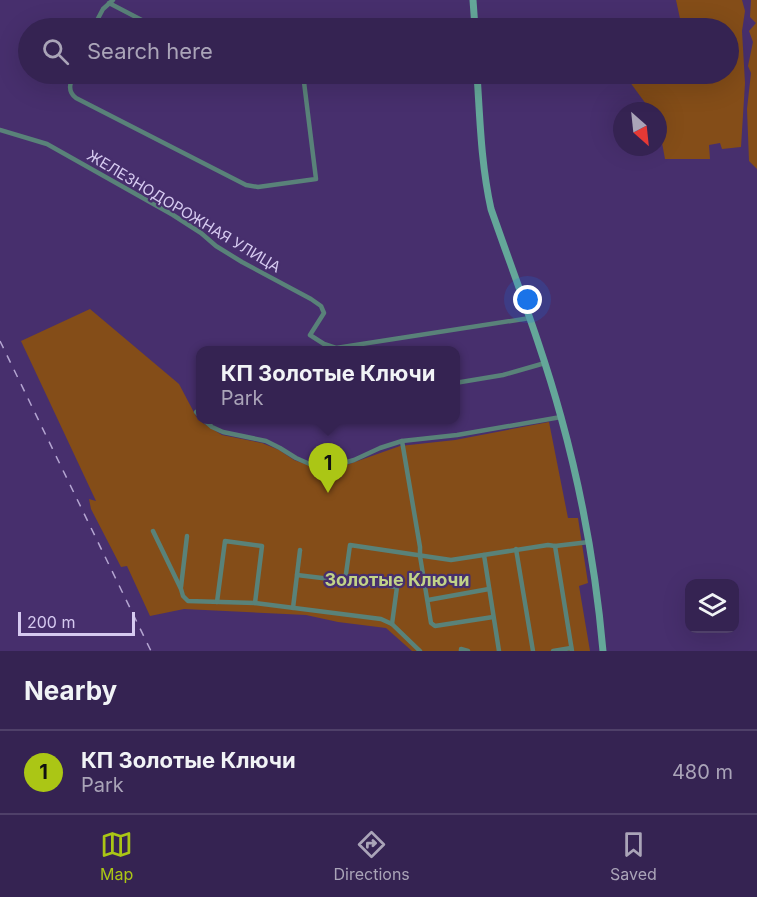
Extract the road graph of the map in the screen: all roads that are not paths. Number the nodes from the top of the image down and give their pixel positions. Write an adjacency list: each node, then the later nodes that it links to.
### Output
1 (473, 0): 5 (street)
2 (111, 2): 3 (street); 4 (street)
3 (98, 18)
4 (139, 18)
5 (474, 18)
6 (71, 84): 7 (street)
7 (304, 84)
8 (478, 84): 10 (street)
9 (0, 130): 11 (street, ЖЕЛЕЗНОДОРОЖНАЯ УЛИЦА)
10 (530, 318): 13 (street); 14 (street)
11 (324, 344): 12 (street)
12 (329, 346)
13 (355, 346)
14 (545, 363): 15 (street); 16 (street)
15 (460, 382)
16 (561, 417): 18 (street); 21 (street)
17 (209, 424): 18 (street)
18 (402, 441): 26 (street)
19 (153, 531): 29 (street)
20 (187, 536): 29 (street)
21 (589, 542): 22 (street); 44 (street)
22 (555, 546): 23 (street); 38 (street)
23 (516, 549): 25 (street); 42 (street)
24 (300, 550): 27 (street)
25 (484, 555): 26 (street); 30 (street)
26 (420, 556): 28 (street); 31 (street)
27 (297, 575): 28 (street); 34 (street)
28 (345, 581): 36 (street)
29 (180, 589): 32 (street)
30 (489, 589): 31 (street); 35 (street)
31 (428, 600): 35 (street)
32 (217, 602): 33 (street); 33 (street)
33 (255, 603): 34 (street)
34 (293, 608): 36 (street)
35 (494, 617): 41 (street)
36 (392, 624): 39 (street)
37 (461, 650): 40 (street)
38 (571, 650): 43 (street)
39 (420, 651)
40 (468, 651)
41 (499, 651)
42 (533, 651)
43 (553, 651)
44 (603, 651)

